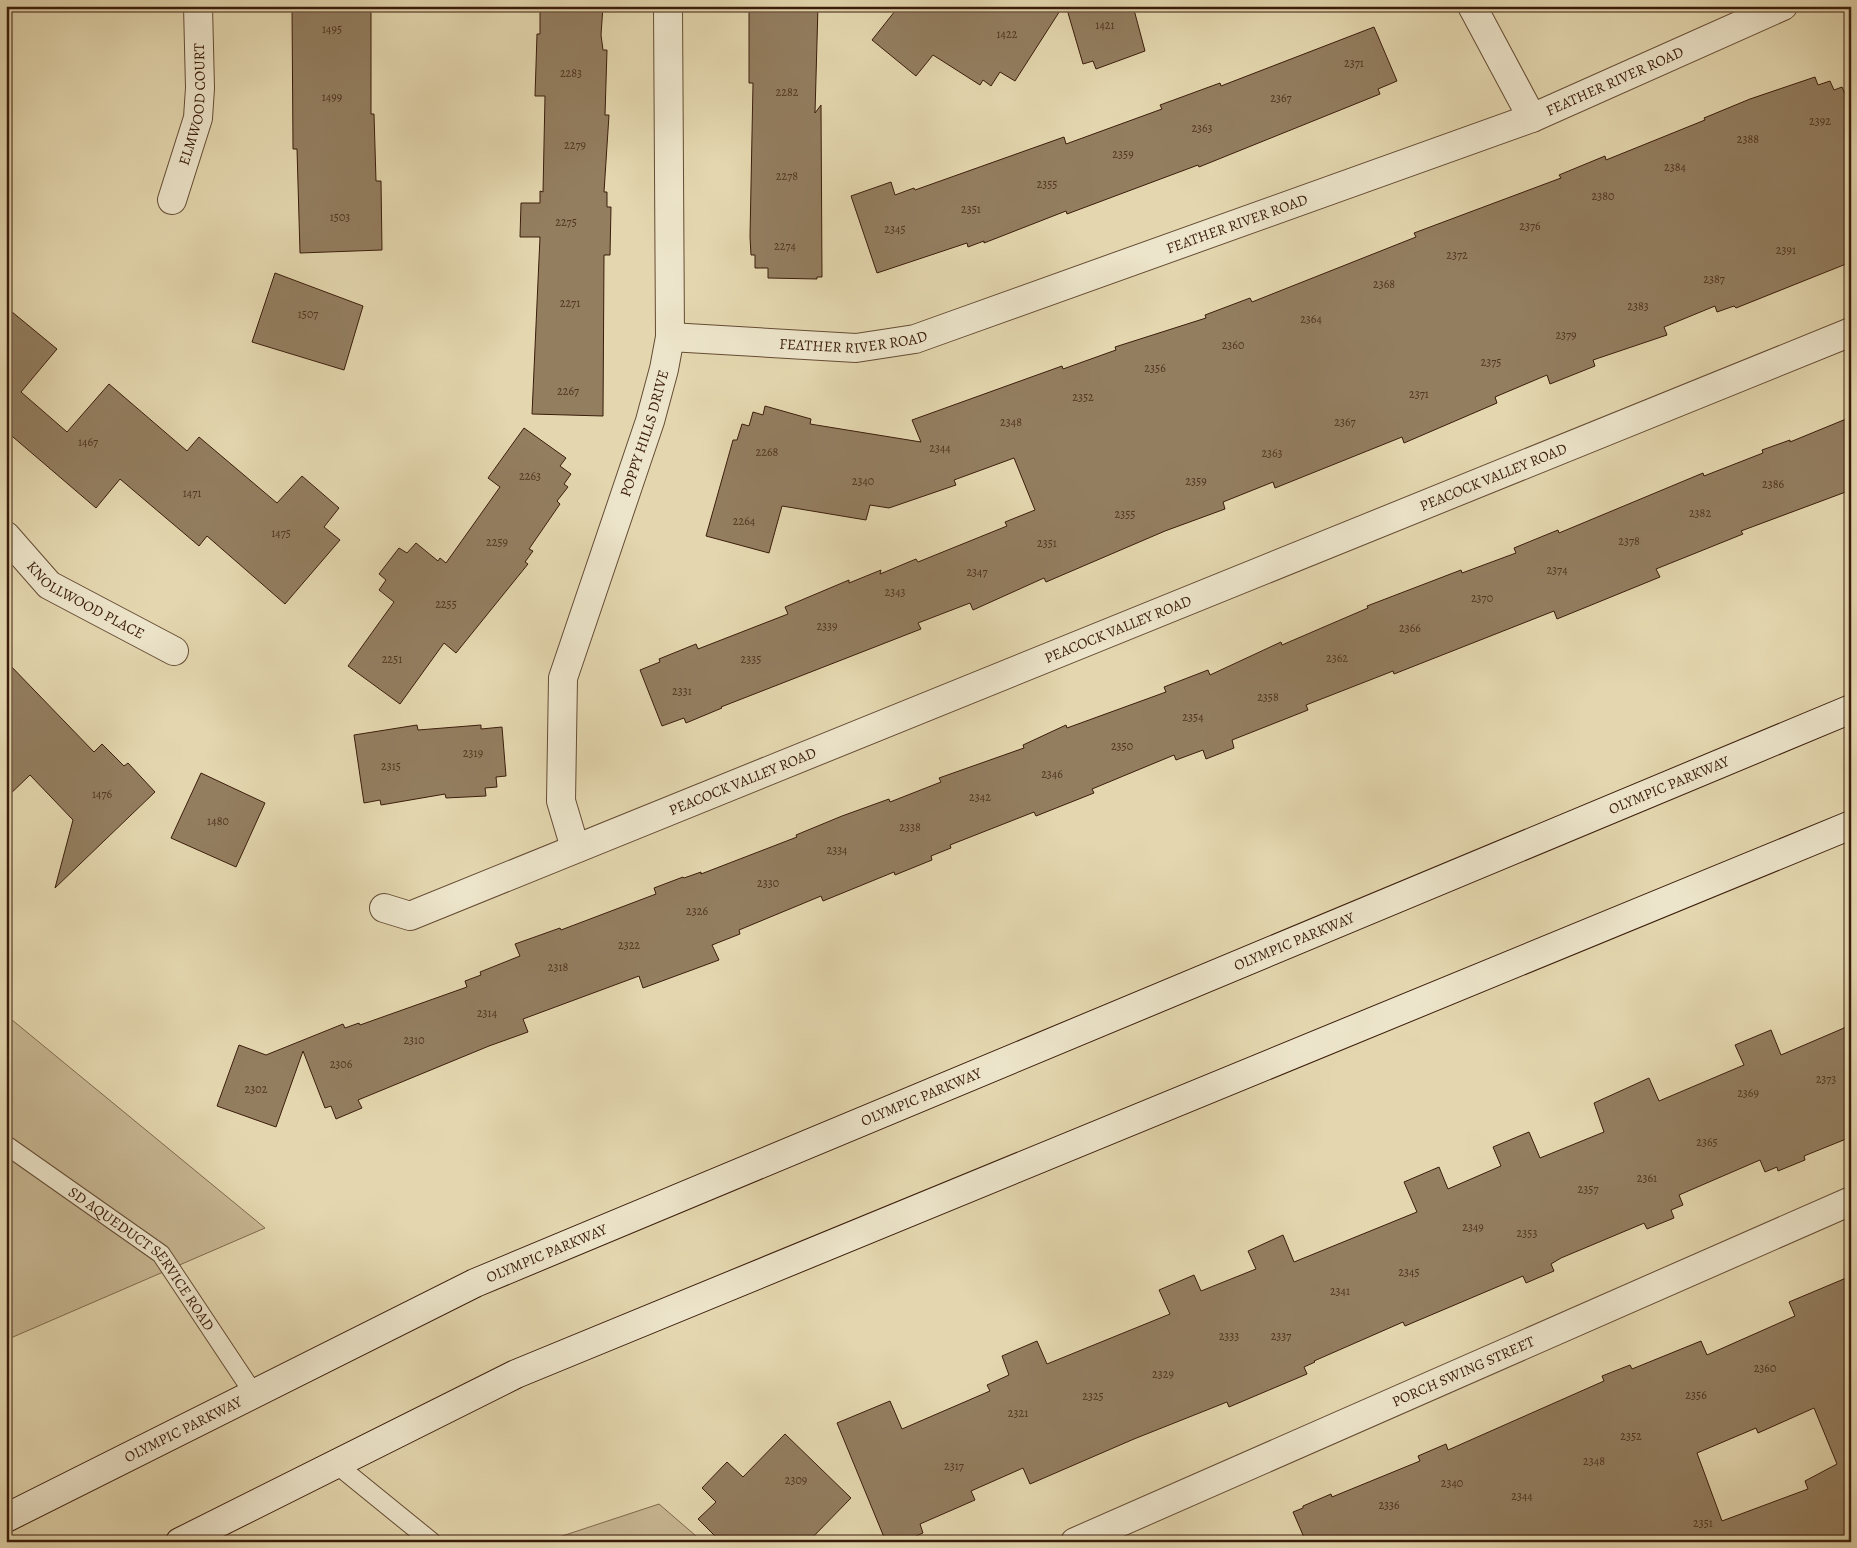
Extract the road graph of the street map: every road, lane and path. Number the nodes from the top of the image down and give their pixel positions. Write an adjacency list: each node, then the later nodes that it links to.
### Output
1 (198, 6): 6 (street, ELMWOOD COURT)
2 (668, 6): 8 (street, POPPY HILLS DRIVE)
3 (1472, 6): 5 (street)
4 (1783, 6): 5 (street, FEATHER RIVER ROAD)
5 (1532, 118): 8 (street, FEATHER RIVER ROAD)
6 (172, 200)
7 (1851, 332): 13 (street, PEACOCK VALLEY ROAD)
8 (670, 337): 13 (street, POPPY HILLS DRIVE)
9 (6, 536): 10 (street, KNOLLWOOD PLACE)
10 (174, 651)
11 (1851, 709): 17 (street, OLYMPIC PARKWAY)
12 (1851, 825): 18 (street)
13 (575, 848): 14 (street, PEACOCK VALLEY ROAD)
14 (384, 908)
15 (6, 1145): 17 (lane, SD AQUEDUCT SERVICE ROAD)
16 (1851, 1200): 20 (street, PORCH SWING STREET)
17 (254, 1394): 19 (street, OLYMPIC PARKWAY)
18 (336, 1464): 21 (street); 22 (lane)
19 (6, 1518)
20 (1077, 1541)
21 (180, 1542)
22 (432, 1542)

